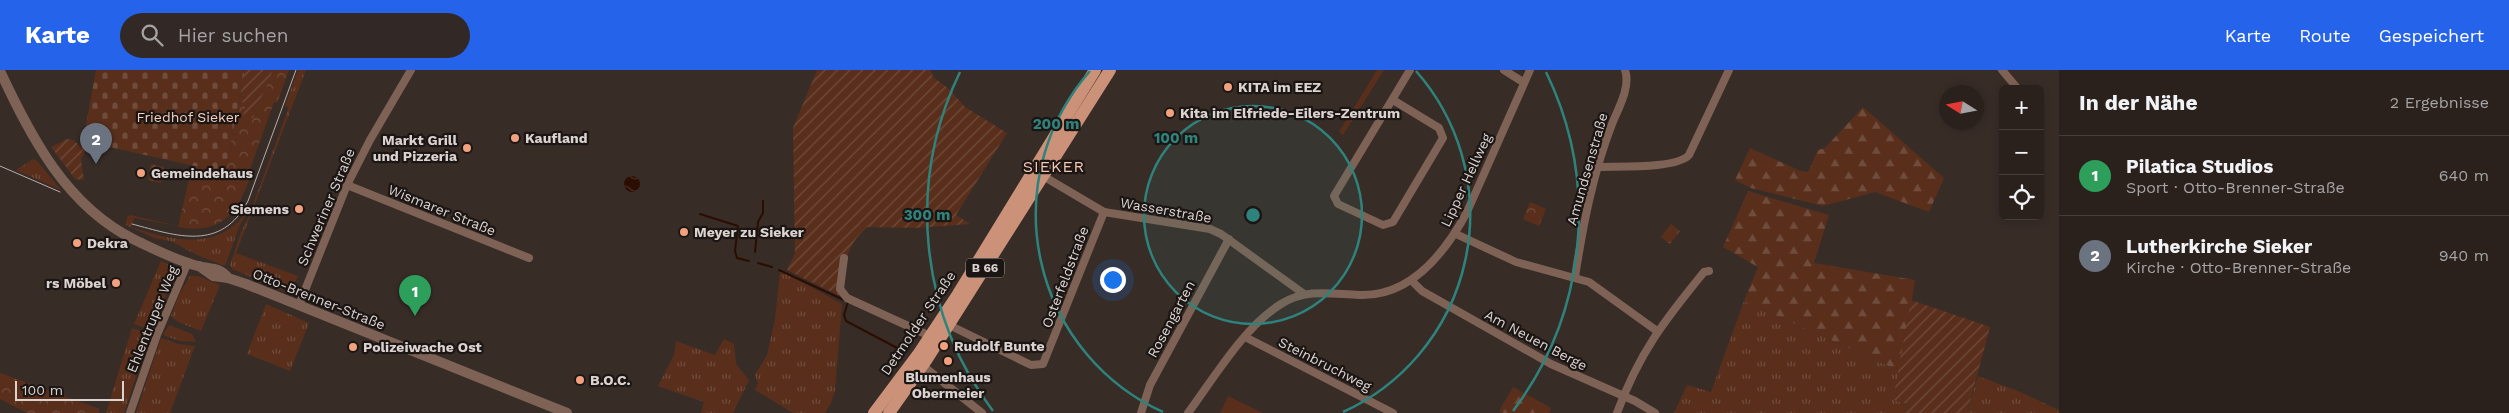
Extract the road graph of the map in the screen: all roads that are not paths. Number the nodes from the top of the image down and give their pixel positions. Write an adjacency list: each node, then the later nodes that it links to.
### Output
1 (412, 70): 16 (street, Schweriner Straße)
2 (1095, 70): 30 (main road, Detmolder Straße / B 66)
3 (1110, 70): 15 (main road, Detmolder Straße / B 66)
4 (1410, 70): 13 (street)
5 (1504, 70): 11 (street)
6 (1530, 70): 11 (street, Lipper Hellweg)
7 (1625, 70): 14 (street, Amundsenstraße)
8 (1729, 70): 14 (street)
9 (2002, 70): 12 (street)
10 (0, 71): 22 (street, Otto-Brenner-Straße)
11 (1523, 82): 18 (street, Lipper Hellweg)
12 (2015, 85)
13 (1393, 100): 13 (street)
14 (1599, 167): 24 (street, Amundsenstraße)
15 (1043, 176): 17 (street, Wasserstraße); 28 (main road, Detmolder Straße / B 66)
16 (347, 184): 20 (street, Wismarer Straße); 27 (street, Schweriner Straße)
17 (1104, 212): 19 (street, Wasserstraße); 28 (street, Osterfeldstraße)
18 (1456, 234): 24 (street); 25 (street, Lipper Hellweg)
19 (1229, 239): 26 (street, Wasserstraße); 39 (street, Rosengarten)
20 (529, 258)
21 (844, 258): 30 (street)
22 (188, 262): 27 (street, Otto-Brenner-Straße); 34 (street, Ehlentruper Weg)
23 (1709, 271): 29 (street)
24 (1575, 276): 29 (street)
25 (1411, 280): 26 (street, Lipper Hellweg); 33 (street, Am Neuen Berge)
26 (1304, 294): 31 (street, Lipper Hellweg)
27 (299, 305): 35 (street, Otto-Brenner-Straße)
28 (949, 325): 32 (main road, Detmolder Straße / B 66)
29 (1657, 331): 33 (street)
30 (930, 336): 36 (main road, Detmolder Straße / B 66)
31 (1245, 338): 40 (street, Lipper Hellweg); 41 (street, Steinbruchweg)
32 (923, 366): 37 (main road, Detmolder Straße / B 66); 38 (street, Detmolder Straße)
33 (1623, 396): 42 (street); 43 (street, Am Neuen Berge)
34 (130, 413)
35 (567, 413)
36 (874, 413)
37 (888, 413)
38 (982, 413)
39 (1140, 413)
40 (1188, 413)
41 (1393, 413)
42 (1617, 413)
43 (1655, 413)

